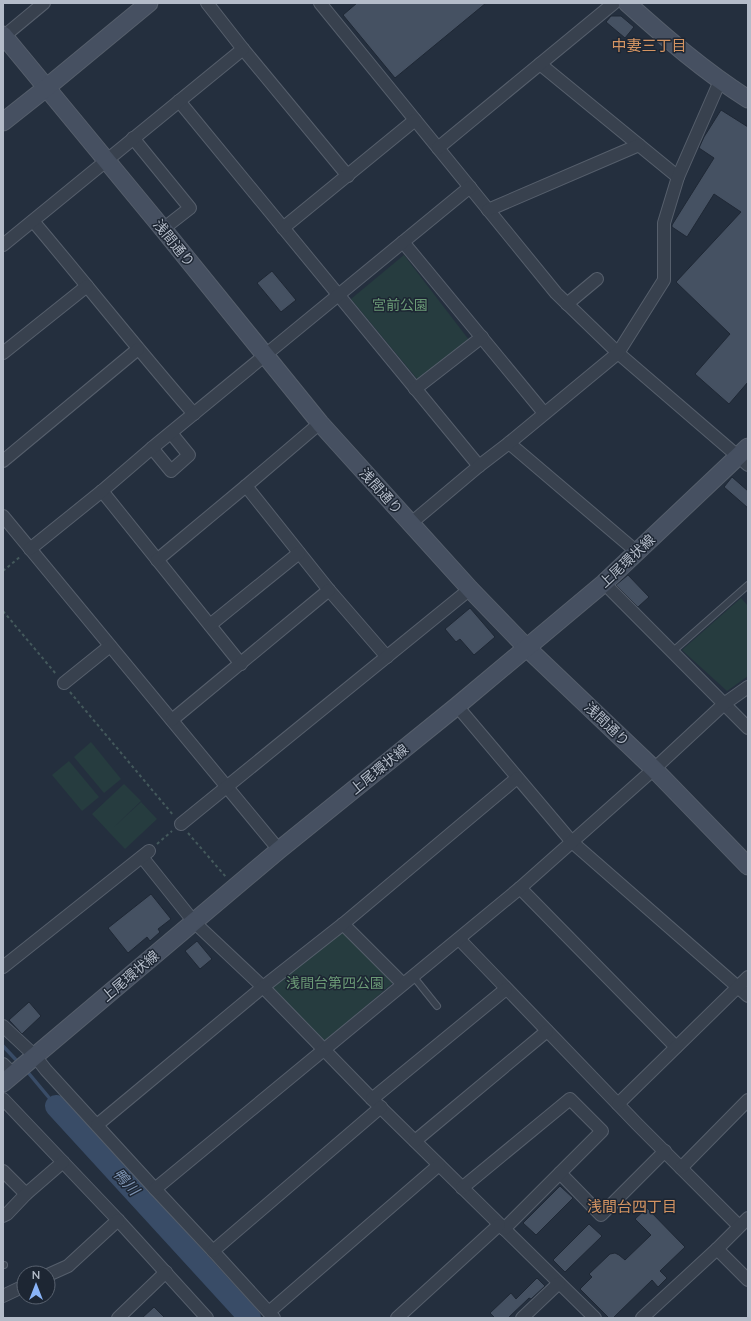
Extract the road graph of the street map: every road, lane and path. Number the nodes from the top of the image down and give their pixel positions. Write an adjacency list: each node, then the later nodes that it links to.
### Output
1 (44, 3): 7 (street)
2 (149, 3): 11 (street)
3 (207, 3): 8 (street)
4 (320, 3): 15 (street)
5 (614, 3): 9 (street)
6 (626, 3): 10 (street)
7 (3, 36): 11 (street, 浅間通り)
8 (243, 49): 13 (street); 20 (street)
9 (540, 64): 17 (street); 18 (street)
10 (720, 81): 12 (street); 21 (street)
11 (46, 88): 14 (street); 19 (street, 浅間通り)
12 (748, 99)
13 (179, 101): 16 (street); 25 (street)
14 (4, 118)
15 (415, 120): 18 (street); 20 (street)
16 (133, 138): 19 (street); 26 (street)
17 (639, 145): 21 (street); 23 (street)
18 (438, 148): 22 (street)
19 (106, 160): 24 (street); 26 (street, 浅間通り)
20 (348, 176): 25 (street)
21 (678, 177): 35 (street)
22 (470, 187): 23 (street); 27 (street)
23 (488, 210): 32 (street)
24 (33, 221): 28 (street); 30 (street)
25 (283, 228): 31 (street)
26 (163, 229): 37 (street, 浅間通り)
27 (403, 242): 31 (street); 33 (street)
28 (3, 245)
29 (597, 279): 32 (street)
30 (87, 286): 34 (street); 36 (street)
31 (338, 295): 37 (street); 38 (street)
32 (567, 304): 35 (street)
33 (482, 336): 38 (street); 39 (street)
34 (138, 349): 40 (street); 46 (street)
35 (618, 352): 39 (street); 45 (street)
36 (3, 353)
37 (265, 355): 40 (street); 41 (street, 浅間通り)
38 (415, 389): 47 (street)
39 (544, 413): 43 (street)
40 (194, 414): 42 (street)
41 (320, 423): 48 (street); 51 (street, 浅間通り)
42 (171, 433): 44 (street); 44 (street)
43 (509, 443): 47 (street); 53 (street)
44 (152, 448): 49 (street)
45 (745, 456): 53 (street, 上尾環状線)
46 (3, 461)
47 (479, 466): 51 (street)
48 (246, 486): 54 (street); 55 (street)
49 (102, 491): 52 (street); 55 (street)
50 (3, 516): 52 (street)
51 (410, 524): 59 (street, 浅間通り)
52 (30, 549): 56 (path); 63 (street)
53 (637, 552): 57 (street, 上尾環状線)
54 (299, 553): 60 (street); 62 (street)
55 (157, 560): 62 (street)
56 (3, 571)
57 (604, 583): 64 (street, 上尾環状線); 65 (street)
58 (748, 585): 65 (lane)
59 (470, 589): 64 (street, 浅間通り); 66 (street)
60 (329, 590): 66 (street); 67 (street)
61 (3, 611): 68 (path)
62 (210, 625): 67 (street)
63 (110, 646): 68 (street); 72 (street)
64 (527, 648): 71 (street, 上尾環状線); 74 (street, 浅間通り)
65 (672, 652): 70 (street)
66 (387, 657): 76 (street)
67 (241, 664): 72 (street)
68 (64, 683): 77 (path)
69 (748, 687): 70 (street)
70 (724, 704): 73 (street); 74 (street)
71 (457, 706): 75 (street); 79 (street, 上尾環状線)
72 (172, 720): 76 (street)
73 (748, 728)
74 (654, 769): 78 (street); 81 (street, 浅間通り)
75 (517, 778): 78 (street); 85 (street)
76 (227, 787): 77 (street); 79 (street)
77 (181, 824): 80 (path); 82 (path)
78 (572, 842): 83 (street); 91 (street)
79 (279, 850): 84 (street, 上尾環状線)
80 (146, 854): 84 (street); 87 (street)
81 (748, 866)
82 (230, 882)
83 (520, 888): 86 (street); 98 (street)
84 (194, 922): 92 (street); 100 (street, 上尾環状線)
85 (343, 924): 90 (street); 92 (street)
86 (459, 939): 88 (street); 93 (street)
87 (3, 967)
88 (413, 976): 90 (street); 95 (lane)
89 (748, 977): 91 (street)
90 (403, 984): 99 (street)
91 (739, 987): 94 (street); 98 (street)
92 (263, 988): 99 (street); 106 (street)
93 (506, 989): 97 (street); 104 (street)
94 (748, 996)
95 (437, 1006)
96 (3, 1026): 100 (street)
97 (547, 1030): 105 (street); 107 (street)
98 (676, 1047): 105 (street)
99 (324, 1049): 104 (street); 115 (street)
100 (35, 1056): 101 (street, 上尾環状線); 106 (street)
101 (6, 1074)
102 (3, 1099): 109 (street)
103 (748, 1100): 111 (street)
104 (377, 1103): 107 (street); 122 (street)
105 (618, 1104): 108 (street)
106 (96, 1125): 115 (street)
107 (415, 1141): 110 (street)
108 (665, 1151): 111 (street); 113 (street)
109 (63, 1162): 116 (street); 118 (street)
110 (439, 1165): 114 (street); 129 (street)
111 (681, 1168): 119 (street)
112 (3, 1170): 116 (street)
113 (560, 1173): 114 (street); 120 (street)
114 (462, 1188): 120 (street)
115 (155, 1190): 122 (street)
116 (26, 1194): 117 (street)
117 (3, 1216)
118 (118, 1220): 123 (street); 124 (street)
119 (744, 1222): 121 (street)
120 (502, 1227): 126 (street); 132 (street)
121 (717, 1249): 125 (street); 135 (street)
122 (213, 1251): 129 (street)
123 (56, 1271)
124 (166, 1272): 130 (street); 131 (street)
125 (748, 1280)
126 (559, 1283): 133 (street); 134 (street)
127 (16, 1290): 128 (street)
128 (3, 1296)
129 (272, 1315)
130 (118, 1318)
131 (207, 1318)
132 (397, 1318)
133 (522, 1318)
134 (596, 1318)
135 (642, 1318)

